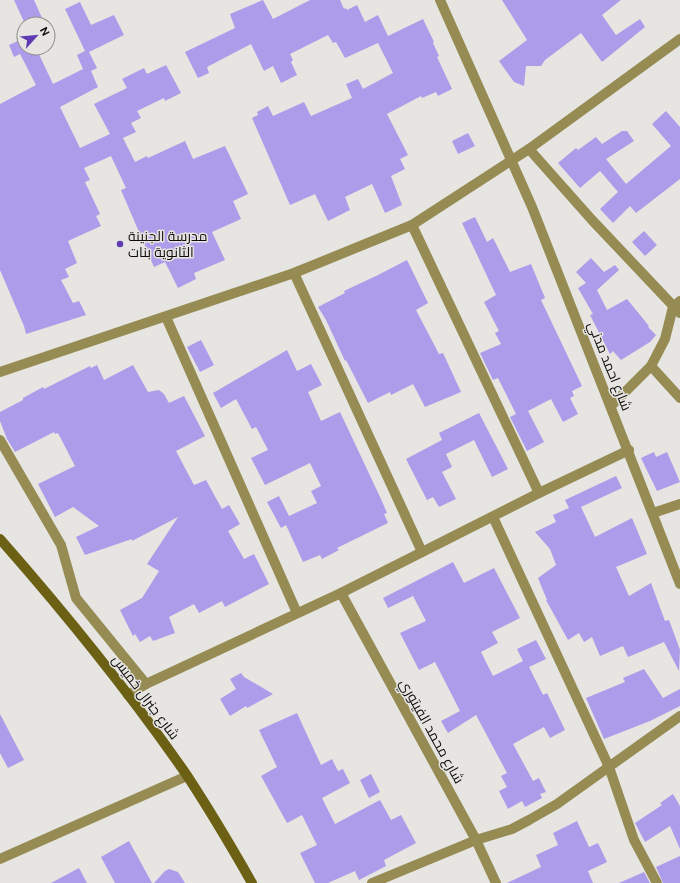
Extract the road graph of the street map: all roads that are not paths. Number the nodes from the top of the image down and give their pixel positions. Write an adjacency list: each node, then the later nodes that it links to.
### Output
1 (440, 0): 4 (street, شارع احمد مدني)
2 (680, 39): 3 (street)
3 (529, 149): 4 (street); 7 (street)
4 (511, 161): 5 (street); 12 (street, شارع احمد مدني)
5 (412, 225): 6 (street); 15 (street)
6 (294, 273): 8 (street); 20 (street)
7 (678, 307): 9 (street)
8 (166, 317): 10 (street); 23 (street)
9 (651, 366): 11 (street); 12 (street)
10 (0, 372)
11 (680, 398)
12 (611, 406): 14 (street, شارع احمد مدني)
13 (0, 440): 24 (street)
14 (629, 450): 15 (street); 17 (street, شارع احمد مدني)
15 (539, 493): 18 (street)
16 (680, 504): 17 (street)
17 (653, 513): 21 (street, شارع احمد مدني)
18 (493, 517): 20 (street); 27 (street)
19 (0, 539): 25 (main road, شارع جنرال خميس)
20 (422, 552): 22 (street)
21 (680, 584)
22 (341, 593): 23 (street); 29 (street, شارع محمد الفيتوري)
23 (297, 613): 24 (street)
24 (146, 684): 25 (street)
25 (128, 695): 28 (main road, شارع جنرال خميس)
26 (680, 716): 27 (street)
27 (609, 768): 29 (street); 34 (street)
28 (186, 776): 30 (street); 31 (main road, شارع جنرال خميس)
29 (476, 840): 32 (street); 33 (street, شارع محمد الفيتوري)
30 (0, 858)
31 (252, 883)
32 (372, 883)
33 (496, 883)
34 (657, 883)

